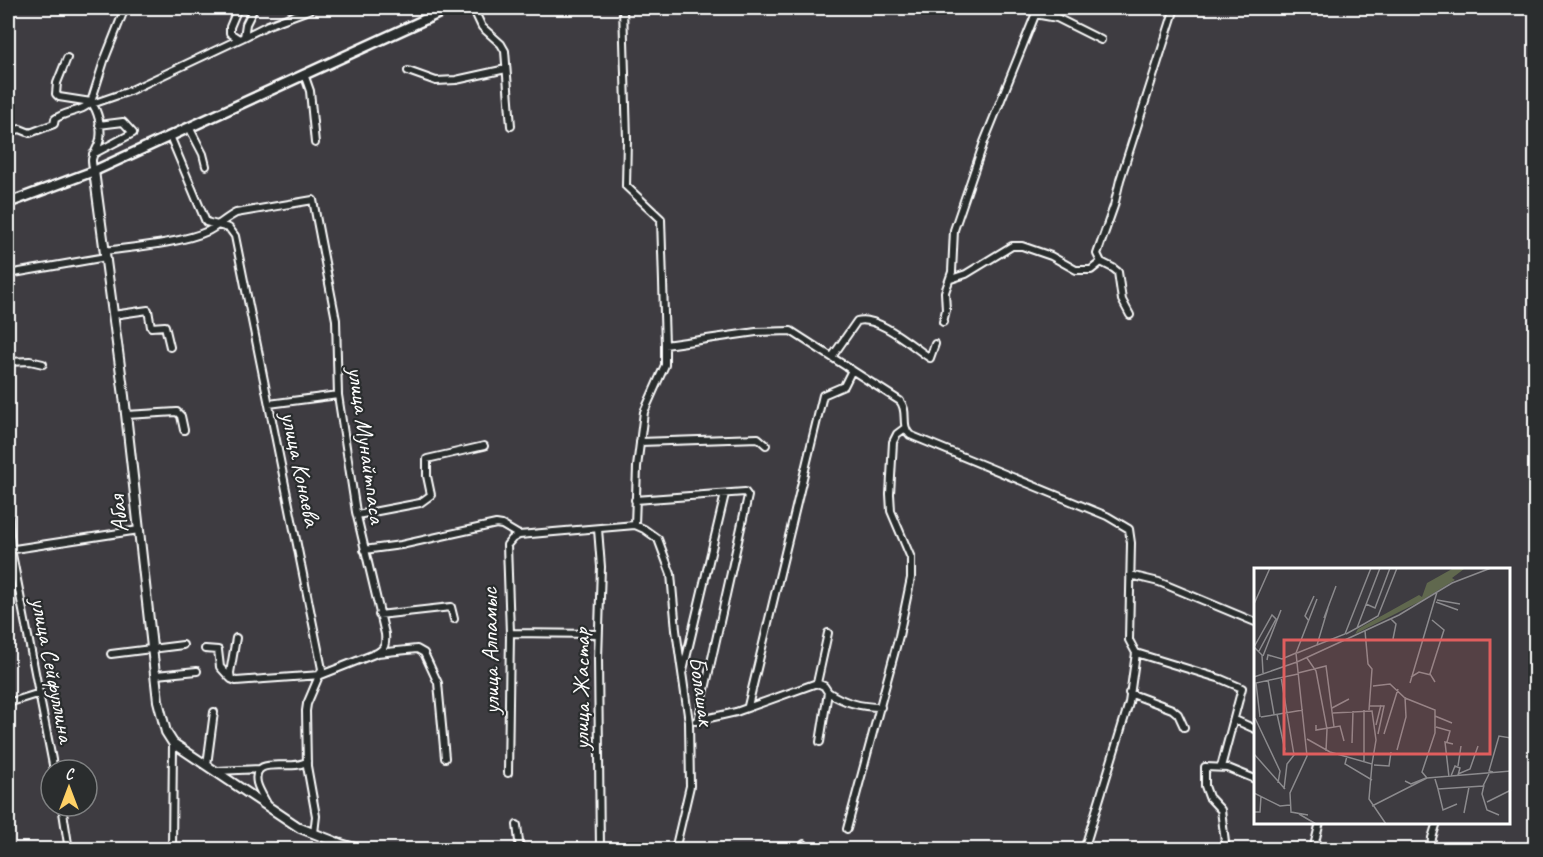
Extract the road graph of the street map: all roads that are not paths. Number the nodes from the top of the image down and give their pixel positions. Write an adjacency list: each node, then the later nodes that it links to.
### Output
1 (125, 8): 16 (street)
2 (238, 8): 10 (street)
3 (255, 8): 10 (street)
4 (314, 8): 10 (street)
5 (450, 8): 15 (main road)
6 (473, 8): 13 (street)
7 (623, 8): 35 (street)
8 (1175, 8): 29 (street)
9 (1037, 11): 11 (street); 31 (street)
10 (242, 38): 16 (street)
11 (1101, 40)
12 (68, 58): 16 (street)
13 (506, 69): 14 (street); 18 (street)
14 (408, 71)
15 (304, 74): 19 (main road); 22 (street)
16 (92, 103): 17 (street); 20 (street)
17 (99, 125): 23 (street); 23 (street)
18 (511, 126)
19 (189, 127): 21 (main road); 24 (street)
20 (8, 132)
21 (170, 136): 25 (main road); 27 (street, улица Конаева)
22 (315, 143)
23 (93, 154): 25 (street)
24 (206, 165)
25 (94, 171): 26 (main road); 28 (street, Абая)
26 (8, 203)
27 (216, 225): 28 (street); 42 (street, улица Мунайтпаса); 43 (street, улица Конаева)
28 (105, 254): 30 (street); 32 (street, Абая)
29 (1101, 262): 31 (street); 33 (street)
30 (8, 274)
31 (951, 279): 34 (street)
32 (113, 315): 37 (street); 44 (street, Абая)
33 (1130, 315)
34 (943, 322)
35 (665, 345): 38 (street); 47 (street)
36 (935, 345): 38 (street)
37 (170, 347)
38 (832, 357): 41 (street)
39 (8, 362): 40 (street)
40 (43, 364)
41 (852, 370): 45 (street); 84 (street)
42 (338, 395): 43 (street); 53 (street, улица Мунайтпаса)
43 (269, 404): 76 (street, улица Конаева)
44 (126, 416): 46 (street); 56 (street, Абая)
45 (905, 428): 60 (street); 85 (street)
46 (184, 430)
47 (640, 442): 48 (street); 51 (street)
48 (766, 445)
49 (484, 446): 53 (street)
50 (725, 494): 51 (street); 77 (street); 88 (street)
51 (635, 500): 54 (street)
52 (8, 506): 58 (street, улица Сейфуллина)
53 (357, 515): 59 (street, улица Мунайтпаса)
54 (635, 525): 55 (street); 77 (street, Болашак)
55 (598, 529): 57 (street); 66 (street, улица Жастар)
56 (139, 530): 58 (street); 69 (street, Абая)
57 (519, 535): 59 (street); 64 (street, улица Алпамыс)
58 (9, 549): 81 (street, улица Сейфуллина)
59 (364, 550): 61 (street, улица Мунайтпаса)
60 (1130, 574): 63 (street); 72 (street)
61 (379, 615): 62 (street); 71 (street, улица Мунайтпаса)
62 (454, 619)
63 (1254, 622)
64 (510, 633): 66 (street); 101 (street, улица Алпамыс)
65 (828, 633): 79 (street)
66 (598, 634): 116 (street, улица Жастар)
67 (236, 638): 78 (street)
68 (183, 645): 69 (street)
69 (153, 649): 73 (street); 75 (street, Абая)
70 (205, 649): 78 (street)
71 (376, 653): 76 (street); 95 (street)
72 (1136, 653): 82 (street); 87 (street)
73 (111, 654)
74 (197, 671): 75 (street)
75 (156, 675): 92 (street, Абая)
76 (321, 675): 78 (street); 96 (street)
77 (681, 676): 89 (street, Болашак)
78 (231, 679)
79 (817, 683): 80 (street); 84 (street)
80 (828, 692): 85 (street); 93 (street)
81 (40, 693): 83 (street); 94 (street, улица Сейфуллина)
82 (1129, 693): 90 (street); 118 (street)
83 (8, 703)
84 (748, 706): 88 (street)
85 (881, 707): 109 (street)
86 (214, 712): 97 (street)
87 (1235, 720): 91 (street); 98 (street)
88 (698, 721): 89 (street)
89 (689, 722): 117 (street, Болашак)
90 (1184, 727)
91 (1254, 729)
92 (173, 742): 97 (street); 113 (street, Абая)
93 (820, 742)
94 (52, 758)
95 (446, 758)
96 (307, 761): 99 (street); 111 (street)
97 (207, 765): 100 (street)
98 (1221, 767): 102 (street); 119 (street)
99 (260, 770): 100 (street); 103 (street)
100 (217, 771): 103 (street)
101 (508, 773)
102 (1254, 779)
103 (268, 806): 111 (street)
104 (64, 818): 112 (street)
105 (8, 822): 110 (street)
106 (1319, 824): 120 (street)
107 (1436, 824): 121 (street)
108 (517, 825): 115 (street)
109 (848, 829)
110 (9, 830)
111 (314, 832): 114 (street)
112 (69, 849)
113 (172, 849)
114 (362, 849)
115 (520, 849)
116 (600, 849)
117 (675, 849)
118 (1084, 849)
119 (1226, 849)
120 (1313, 849)
121 (1431, 849)

